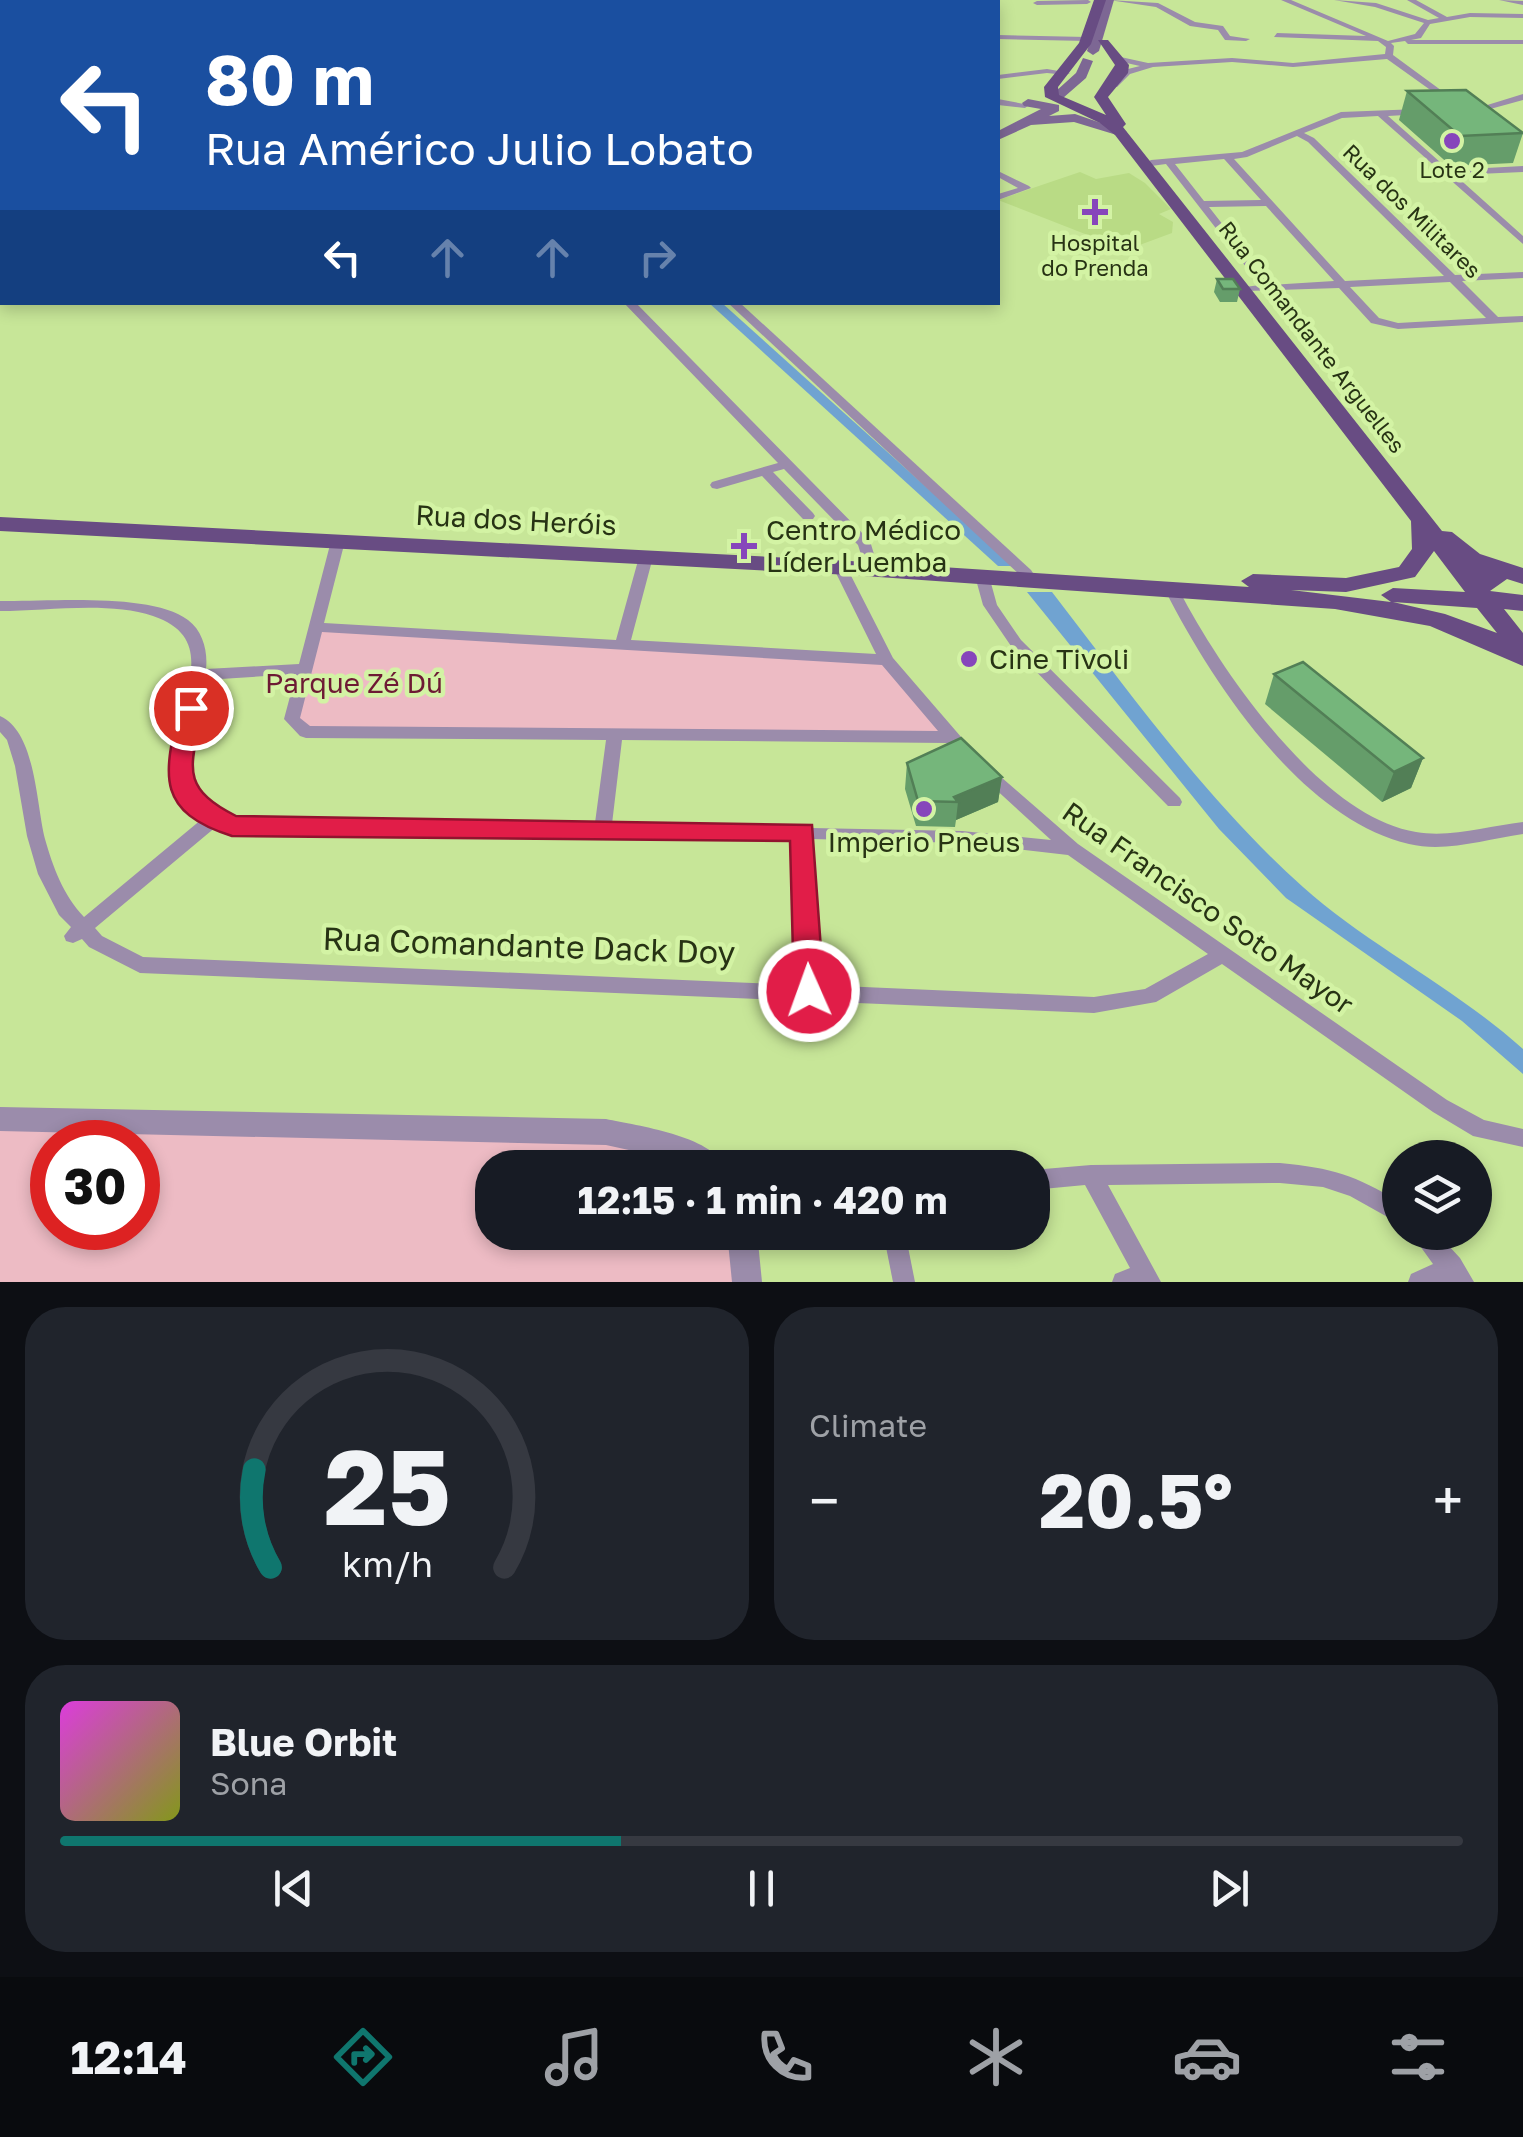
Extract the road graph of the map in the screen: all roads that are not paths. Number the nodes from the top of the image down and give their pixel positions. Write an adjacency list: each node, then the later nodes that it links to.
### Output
1 (1110, 0): 16 (street); 19 (main road)
2 (1285, 0): 17 (street)
3 (1338, 0): 11 (street)
4 (1410, 0): 10 (street)
5 (1503, 0): 8 (street)
6 (1096, 1): 7 (street); 19 (main road)
7 (1037, 3)
8 (1523, 3)
9 (1523, 16): 10 (street)
10 (1444, 18): 11 (street)
11 (1428, 22): 17 (street)
12 (1000, 29): 14 (street)
13 (1277, 35): 17 (street)
14 (1028, 37): 15 (street); 19 (street)
15 (1000, 38)
16 (1246, 39)
17 (1386, 40): 18 (street); 20 (street)
18 (1523, 42)
19 (1088, 51): 22 (main road); 22 (main road); 23 (main road); 25 (main road)
20 (1389, 56): 21 (street); 30 (street)
21 (1150, 65): 22 (street); 29 (street)
22 (1118, 66): 29 (main road)
23 (1066, 73): 24 (street); 25 (main road)
24 (1000, 77)
25 (1055, 92): 28 (main road); 36 (main road)
26 (1523, 97): 30 (street)
27 (1001, 101): 28 (street)
28 (1033, 105): 33 (main road); 34 (main road)
29 (1108, 111): 39 (main road, Rua Comandante Arguelles)
30 (1476, 111): 31 (street); 32 (street)
31 (1380, 113): 37 (street); 41 (street)
32 (1489, 120)
33 (1026, 121): 35 (main road); 36 (main road)
34 (1000, 127)
35 (1000, 128)
36 (1120, 132): 58 (main road, Rua Comandante Arguelles)
37 (1297, 133): 38 (street); 48 (street, Rua dos Militares)
38 (1228, 158): 39 (street); 44 (street)
39 (1160, 162): 45 (street); 50 (main road, Rua Comandante Arguelles)
40 (1523, 169): 41 (street)
41 (1448, 174): 46 (street)
42 (1000, 175): 43 (street)
43 (1000, 196)
44 (1268, 203): 45 (street); 49 (street)
45 (1202, 204): 50 (street)
46 (1523, 241)
47 (1523, 275): 48 (street)
48 (1452, 279): 49 (street); 54 (street, Rua dos Militares)
49 (1343, 284): 50 (street); 54 (street)
50 (1259, 289): 58 (main road, Rua Comandante Arguelles)
51 (631, 305): 55 (street)
52 (735, 305): 67 (street)
53 (1523, 319): 54 (street)
54 (1496, 321)
55 (787, 464): 56 (street); 63 (street)
56 (765, 471): 57 (street); 59 (street)
57 (717, 485)
58 (1413, 508): 65 (main road, Rua Comandante Arguelles); 65 (main road); 68 (main road); 69 (main road, Rua dos Heróis)
59 (808, 516)
60 (0, 521): 61 (main road, Rua dos Heróis); 63 (main road, Rua dos Heróis)
61 (338, 540): 62 (main road, Rua dos Heróis); 75 (street)
62 (646, 557): 64 (main road, Rua dos Heróis); 76 (street)
63 (870, 564): 67 (main road, Rua dos Heróis)
64 (840, 568): 66 (main road, Rua dos Heróis); 78 (street, Rua Francisco Soto Mayor)
65 (1454, 568): 77 (main road, Rua Comandante Arguelles)
66 (982, 576): 67 (main road, Rua dos Heróis); 84 (street)
67 (1027, 576): 69 (main road, Rua dos Heróis); 69 (main road, Rua dos Heróis); 70 (main road, Rua dos Heróis)
68 (1523, 577)
69 (1342, 589): 72 (main road); 74 (main road)
70 (1172, 592): 74 (main road, Rua dos Heróis); 88 (street)
71 (1523, 592): 77 (main road)
72 (1523, 603)
73 (0, 606): 80 (street)
74 (1416, 613): 77 (main road, Rua dos Heróis)
75 (315, 627): 76 (street); 79 (street)
76 (623, 643): 78 (street)
77 (1519, 648)
78 (886, 660): 83 (street, Rua Francisco Soto Mayor)
79 (302, 669): 80 (street); 82 (street)
80 (197, 675): 85 (street)
81 (0, 721): 87 (street)
82 (615, 734): 83 (street); 89 (street)
83 (947, 737): 86 (street, Rua Francisco Soto Mayor)
84 (1174, 802)
85 (215, 818): 89 (street); 94 (street)
86 (1035, 818): 91 (street); 92 (street, Rua Francisco Soto Mayor)
87 (12, 822)
88 (1523, 828)
89 (602, 832): 90 (street)
90 (803, 832): 91 (street); 96 (street)
91 (1026, 845): 92 (street)
92 (1072, 849): 95 (street, Rua Francisco Soto Mayor)
93 (40, 908): 94 (street, Rua Comandante Dack Doy)
94 (73, 936): 96 (street, Rua Comandante Dack Doy)
95 (1222, 955): 96 (street, Rua Comandante Dack Doy); 98 (street, Rua Francisco Soto Mayor)
96 (809, 991)
97 (0, 1119): 99 (street)
98 (1523, 1138)
99 (681, 1150)
100 (1090, 1175): 101 (street); 102 (street); 107 (street)
101 (1050, 1178)
102 (1382, 1203)
103 (744, 1250): 108 (street)
104 (898, 1250): 109 (street)
105 (1437, 1250): 106 (street)
106 (1458, 1274): 110 (street)
107 (1139, 1279)
108 (748, 1282)
109 (904, 1282)
110 (1419, 1282)

